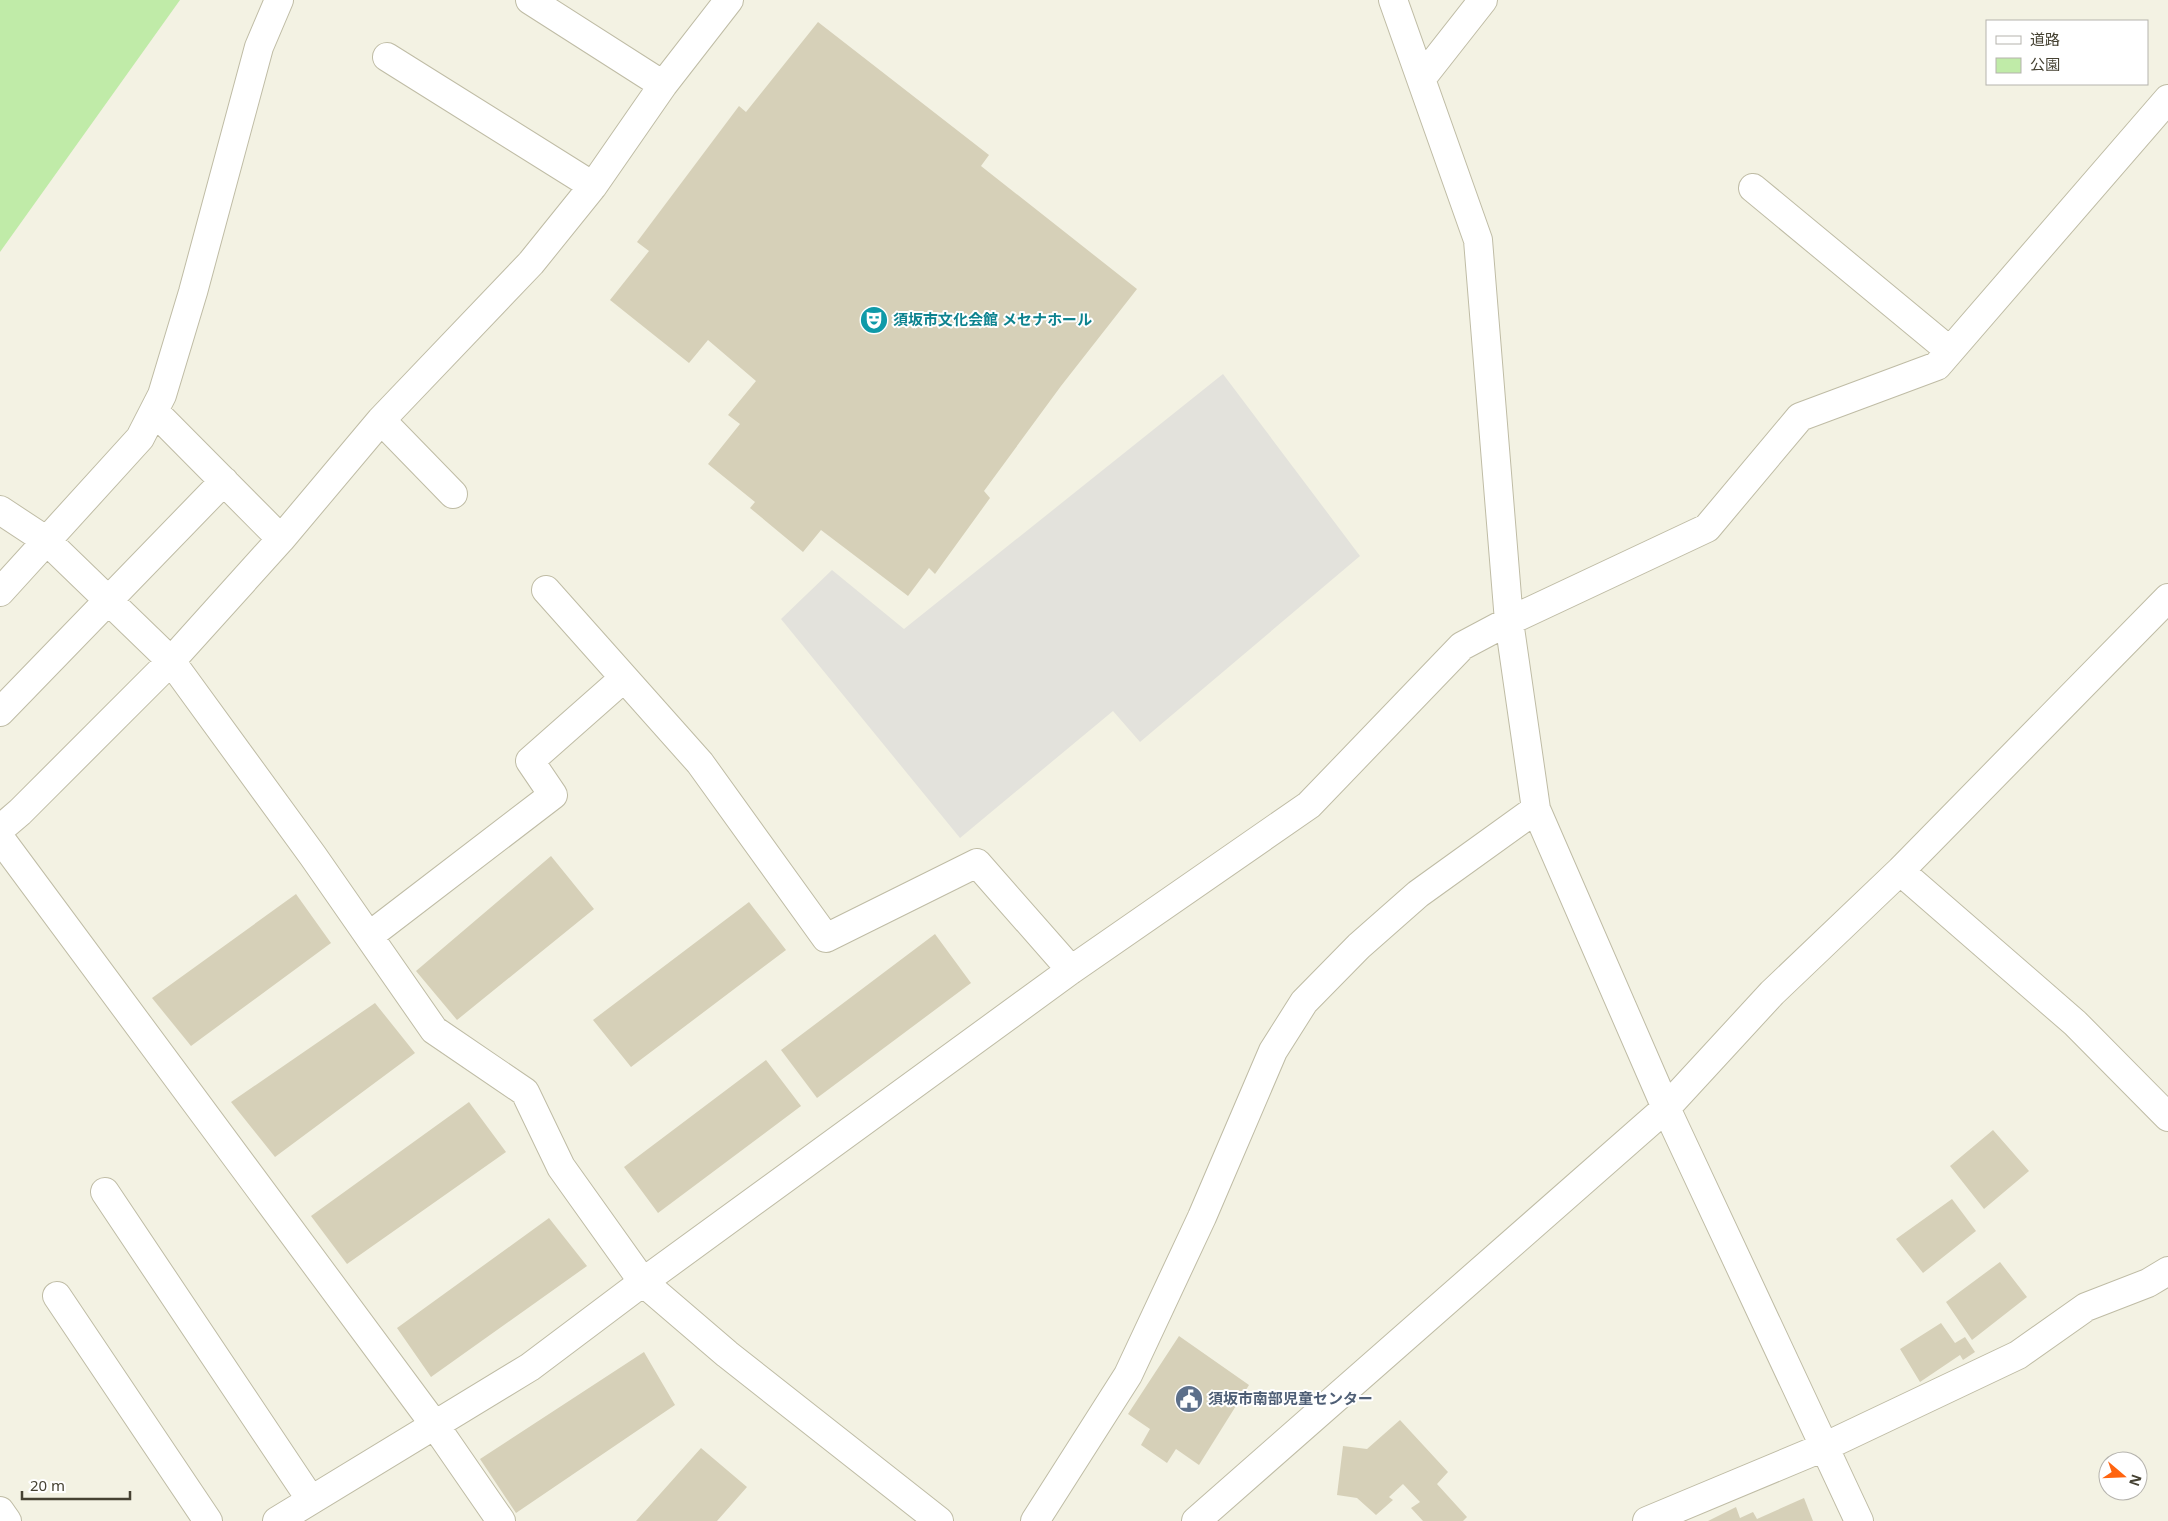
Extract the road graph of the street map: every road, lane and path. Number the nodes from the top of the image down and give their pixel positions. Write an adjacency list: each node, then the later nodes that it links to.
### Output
1 (279, 0): 13 (street)
2 (530, 0): 8 (street)
3 (729, 0): 8 (street)
4 (1393, 0): 7 (street)
5 (1483, 0): 7 (street)
6 (387, 57): 10 (street)
7 (1421, 79): 24 (street)
8 (663, 85): 10 (street)
9 (2168, 99): 12 (street)
10 (593, 186): 14 (street)
11 (1753, 188): 12 (street)
12 (1950, 351): 24 (street)
13 (154, 411): 15 (street); 19 (street)
14 (381, 420): 16 (street); 18 (street)
15 (224, 482): 18 (street); 23 (street)
16 (453, 494)
17 (0, 510): 19 (street)
18 (281, 539): 25 (street)
19 (46, 541): 21 (street); 23 (street)
20 (546, 590): 26 (street)
21 (0, 592)
22 (2168, 598): 31 (street)
23 (108, 601): 25 (street); 27 (street)
24 (1508, 621): 28 (street); 33 (street)
25 (171, 662): 29 (street); 32 (street)
26 (624, 678): 32 (street); 33 (street)
27 (0, 712)
28 (1536, 809): 34 (street); 49 (street)
29 (0, 829)
30 (0, 838): 40 (street)
31 (1900, 871): 34 (street); 35 (street)
32 (369, 936): 38 (street)
33 (1071, 970): 38 (street)
34 (1666, 1108): 41 (street); 50 (street)
35 (2168, 1117)
36 (105, 1192): 42 (street)
37 (2168, 1271): 41 (street)
38 (643, 1282): 40 (street); 48 (street)
39 (57, 1296): 45 (street)
40 (434, 1424): 42 (street); 47 (street)
41 (1824, 1447): 51 (street); 52 (street)
42 (312, 1500): 46 (street)
43 (0, 1511): 44 (street)
44 (7, 1521)
45 (208, 1521)
46 (277, 1521)
47 (501, 1521)
48 (939, 1521)
49 (1036, 1521)
50 (1196, 1521)
51 (1647, 1521)
52 (1859, 1521)

